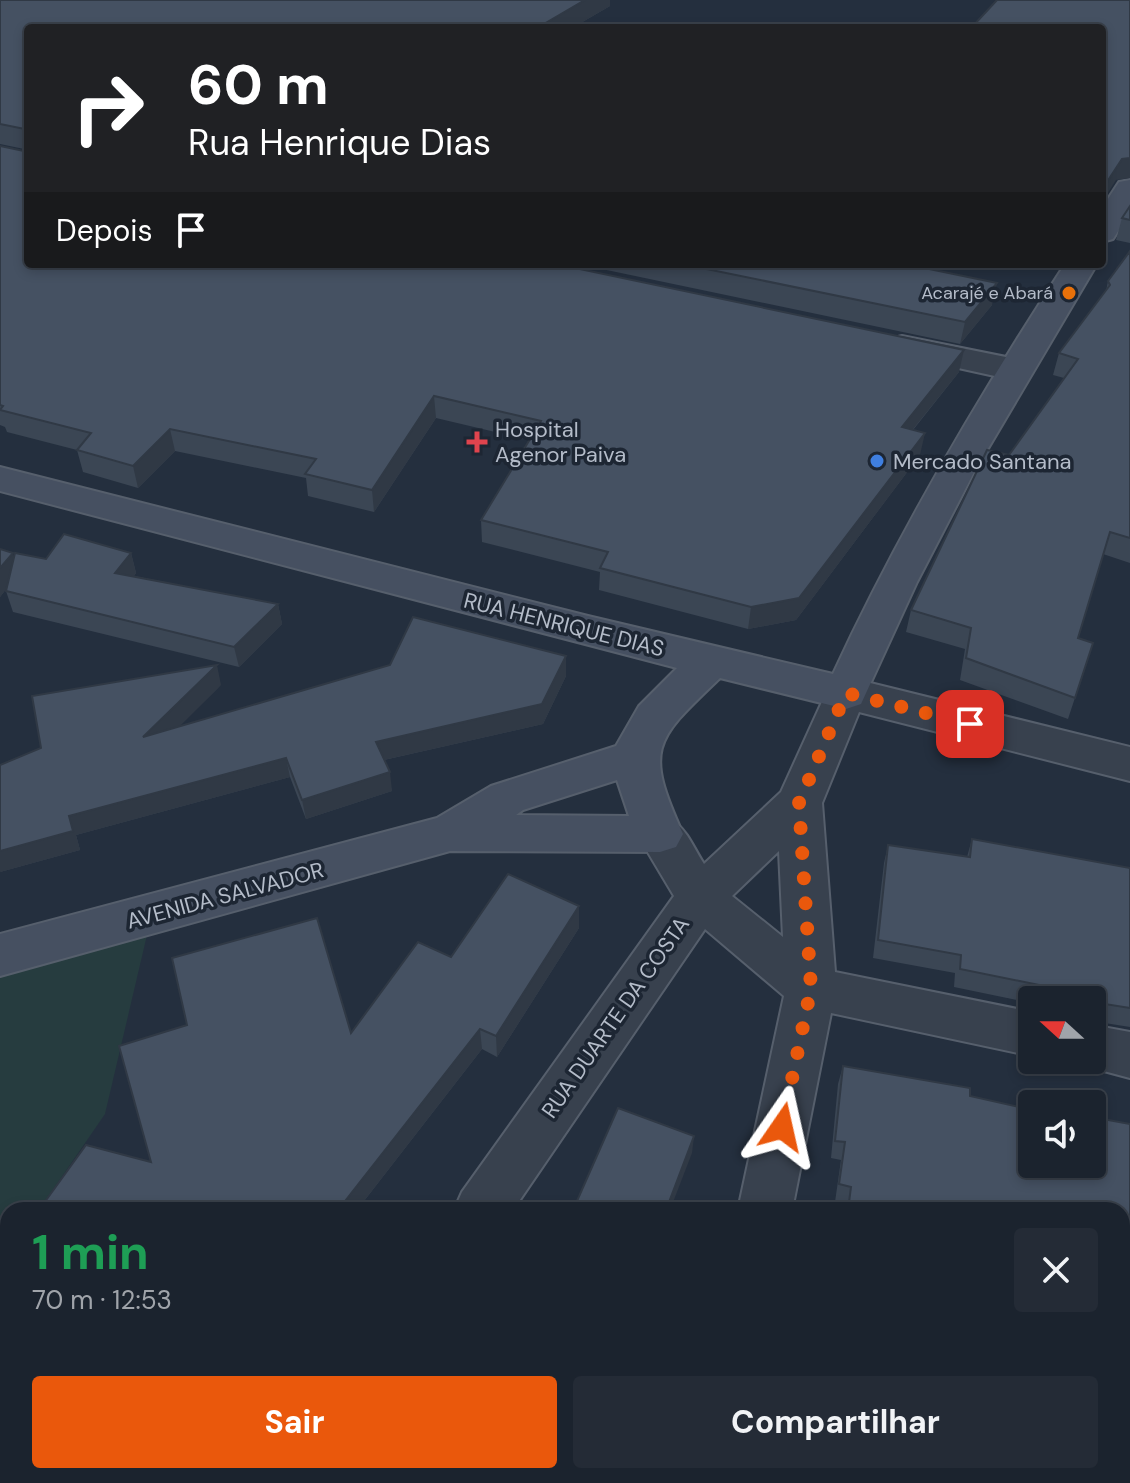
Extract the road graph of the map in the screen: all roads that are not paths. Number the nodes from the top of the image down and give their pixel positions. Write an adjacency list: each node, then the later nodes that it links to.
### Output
1 (1130, 189): 2 (street)
2 (1106, 226)
3 (1078, 268): 5 (street)
4 (873, 339): 5 (street)
5 (1013, 369): 8 (street)
6 (0, 479): 7 (street, RUA HENRIQUE DIAS)
7 (711, 661): 8 (street, RUA HENRIQUE DIAS); 9 (street)
8 (846, 693): 10 (street, RUA HENRIQUE DIAS); 11 (street)
9 (636, 757): 12 (street, AVENIDA SALVADOR); 13 (street, RUA DUARTE DA COSTA)
10 (1128, 759)
11 (799, 803): 14 (street); 16 (street)
12 (450, 833): 13 (street, AVENIDA SALVADOR); 15 (street, AVENIDA SALVADOR)
13 (660, 834): 14 (street, RUA DUARTE DA COSTA)
14 (700, 897): 16 (street); 20 (street, RUA DUARTE DA COSTA)
15 (0, 955)
16 (811, 988): 17 (street); 21 (street)
17 (1018, 1031)
18 (1106, 1050): 19 (street)
19 (1130, 1055)
20 (487, 1202)
21 (767, 1202)

